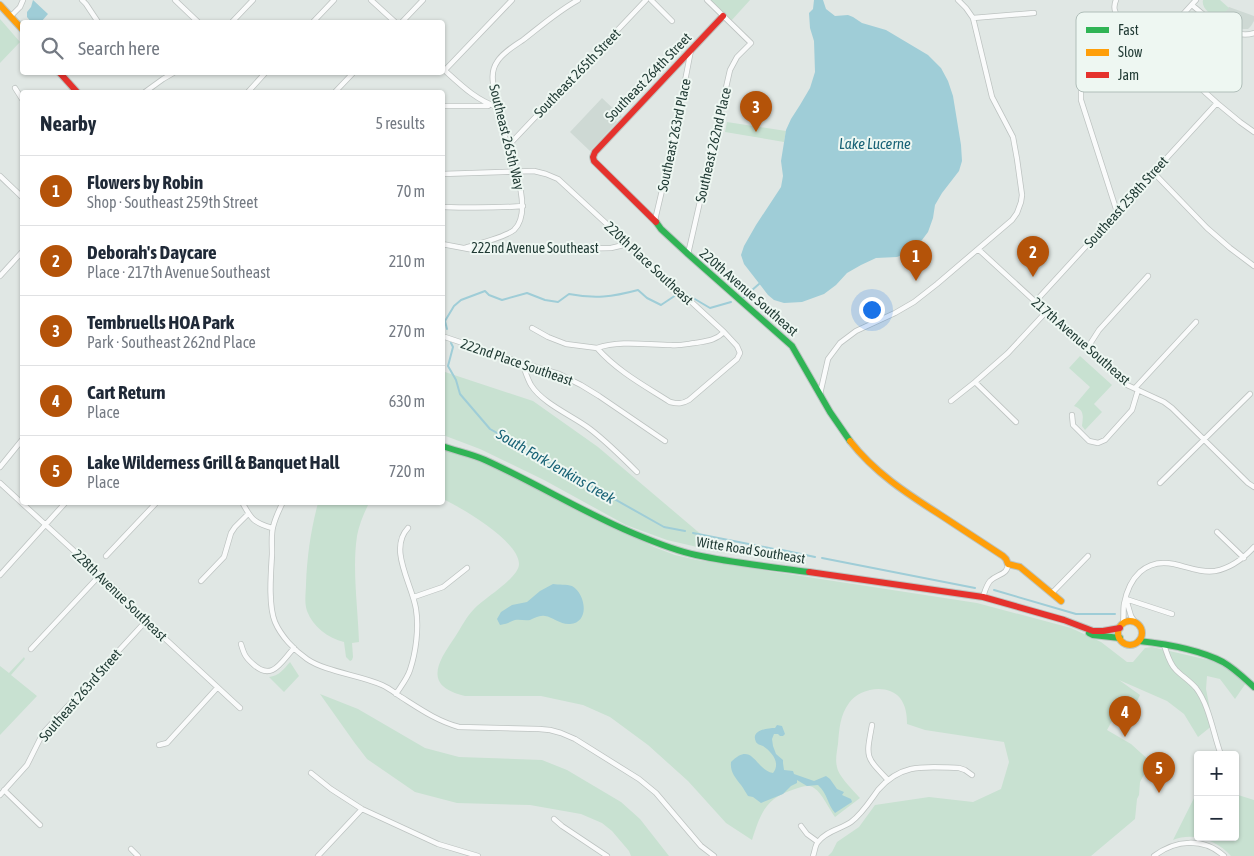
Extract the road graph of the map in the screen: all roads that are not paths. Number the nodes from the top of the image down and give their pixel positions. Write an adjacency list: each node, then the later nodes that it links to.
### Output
1 (23, 0): 22 (street)
2 (82, 0): 25 (street)
3 (253, 0): 27 (street)
4 (334, 0): 28 (street)
5 (371, 0): 29 (street)
6 (423, 0): 30 (street)
7 (512, 0): 34 (street)
8 (578, 0): 50 (street, Southeast 265th Way)
9 (646, 0): 52 (street, Southeast 265th Street)
10 (650, 0): 31 (street)
11 (707, 0): 23 (street)
12 (958, 0): 24 (street)
13 (1116, 0): 19 (street)
14 (1196, 0): 17 (street)
15 (177, 1): 26 (street)
16 (0, 5): 22 (street)
17 (1192, 5): 20 (street); 21 (street)
18 (1034, 12): 24 (street)
19 (1116, 12)
20 (1186, 12)
21 (1201, 12)
22 (11, 16): 32 (street)
23 (723, 16): 33 (street, Southeast 264th Street); 68 (street, Southeast 262nd Place)
24 (972, 18): 66 (street)
25 (97, 20)
26 (196, 20)
27 (234, 20)
28 (315, 20)
29 (393, 20)
30 (404, 20)
31 (672, 21)
32 (20, 27)
33 (691, 50): 53 (street, Southeast 264th Street); 62 (street, Southeast 263rd Place)
34 (445, 68)
35 (445, 70): 50 (street)
36 (62, 75): 41 (street)
37 (170, 75): 42 (street)
38 (263, 75): 43 (street)
39 (351, 75): 44 (street)
40 (15, 88): 47 (street)
41 (74, 90)
42 (148, 90)
43 (250, 90)
44 (337, 90)
45 (1081, 92): 61 (street)
46 (1205, 92): 48 (street)
47 (20, 96)
48 (1217, 103): 51 (street); 55 (street, Southeast 258th Street)
49 (445, 106): 50 (street)
50 (497, 107): 52 (street, Southeast 265th Way)
51 (1254, 132)
52 (508, 146): 54 (street, Southeast 265th Way)
53 (593, 157): 62 (street, 220th Avenue Southeast)
54 (517, 172): 56 (street); 59 (street, Southeast 265th Way); 63 (street, 220th Place Southeast)
55 (1153, 172): 61 (street, Southeast 258th Street); 69 (street)
56 (445, 174)
57 (0, 176): 58 (street)
58 (20, 195)
59 (523, 206): 60 (street); 65 (street, Southeast 265th Way)
60 (445, 207)
61 (1117, 212): 72 (street, Southeast 258th Street)
62 (655, 220): 68 (street, 220th Avenue Southeast)
63 (628, 244): 65 (street, 222nd Avenue Southeast); 76 (street, 220th Place Southeast)
64 (445, 245): 65 (street, 222nd Avenue Southeast)
65 (464, 248)
66 (978, 249): 72 (street, 217th Avenue Southeast); 83 (street)
67 (20, 254): 70 (street)
68 (688, 254): 83 (street, 220th Avenue Southeast)
69 (1254, 266)
70 (0, 276)
71 (1148, 276): 79 (street)
72 (1035, 302): 73 (street, 217th Avenue Southeast)
73 (1046, 312): 79 (street, 217th Avenue Southeast); 81 (street)
74 (1196, 322): 82 (street)
75 (532, 328): 78 (street)
76 (724, 332): 78 (street); 78 (street, 220th Place Southeast)
77 (445, 337): 80 (street, 222nd Place Southeast)
78 (597, 348)
79 (1085, 348): 82 (street, 217th Avenue Southeast)
80 (522, 363): 89 (street, 222nd Place Southeast); 93 (street)
81 (975, 382): 85 (street); 87 (street)
82 (1137, 389): 86 (street); 88 (street, 217th Avenue Southeast)
83 (820, 394): 112 (street, 220th Avenue Southeast)
84 (1250, 394): 88 (street)
85 (951, 402)
86 (1072, 415)
87 (1016, 422)
88 (1204, 439): 95 (street); 96 (street, 217th Avenue Southeast)
89 (665, 441)
90 (20, 442): 92 (street)
91 (445, 447): 119 (street, Witte Road Southeast)
92 (0, 467)
93 (637, 472)
94 (0, 483): 97 (street, 228th Avenue Southeast)
95 (1160, 483)
96 (1254, 487)
97 (20, 502)
98 (24, 505): 104 (street, 228th Avenue Southeast)
99 (64, 505): 104 (street)
100 (154, 505): 109 (street)
101 (244, 505): 103 (street)
102 (282, 505): 105 (street)
103 (248, 514): 105 (street); 116 (street)
104 (46, 526): 114 (street); 115 (street, 228th Avenue Southeast)
105 (272, 528): 132 (street)
106 (408, 528): 118 (street)
107 (1217, 532): 111 (street)
108 (1254, 547): 111 (street)
109 (106, 556)
110 (1088, 556): 117 (street)
111 (1244, 558): 120 (street)
112 (1008, 564): 117 (street, 220th Avenue Southeast); 119 (street)
113 (467, 568): 118 (street)
114 (0, 575)
115 (100, 575): 123 (street, 228th Avenue Southeast); 133 (street)
116 (201, 581)
117 (1052, 593): 121 (street, 220th Avenue Southeast)
118 (414, 597): 136 (street)
119 (983, 597): 125 (street, Witte Road Southeast)
120 (1126, 599): 122 (street); 124 (street); 126 (street)
121 (1060, 601)
122 (1172, 614)
123 (146, 621): 135 (street, 228th Avenue Southeast); 144 (street, Southeast 263rd Street)
124 (1135, 622): 126 (street, Witte Road Southeast); 127 (street, Witte Road Southeast)
125 (1074, 624): 126 (street, Witte Road Southeast); 128 (street, Witte Road Southeast)
126 (1121, 626): 128 (street)
127 (1142, 633): 129 (street); 131 (street, Witte Road Southeast)
128 (1120, 638): 129 (street, Witte Road Southeast)
129 (1139, 641): 131 (street, Witte Road Southeast)
130 (241, 644): 132 (street)
131 (1161, 644): 134 (street, Witte Road Southeast); 140 (street)
132 (294, 648): 136 (street)
133 (31, 649)
134 (1254, 687)
135 (217, 688): 137 (street, 228th Avenue Southeast); 139 (street)
136 (396, 694): 156 (street)
137 (240, 708)
138 (872, 725): 143 (street)
139 (159, 745)
140 (1220, 751)
141 (311, 772): 146 (street)
142 (972, 774): 143 (street)
143 (888, 780): 150 (street)
144 (4, 790): 145 (street, Southeast 263rd Street); 148 (street)
145 (0, 795)
146 (362, 809): 153 (street); 154 (street)
147 (554, 819): 155 (street)
148 (40, 825)
149 (800, 826): 150 (street)
150 (818, 842): 157 (street)
151 (130, 849): 152 (street)
152 (138, 856)
153 (318, 856)
154 (478, 856)
155 (607, 856)
156 (714, 856)
157 (813, 856)
158 (1154, 856): 159 (street)
159 (1224, 856)

